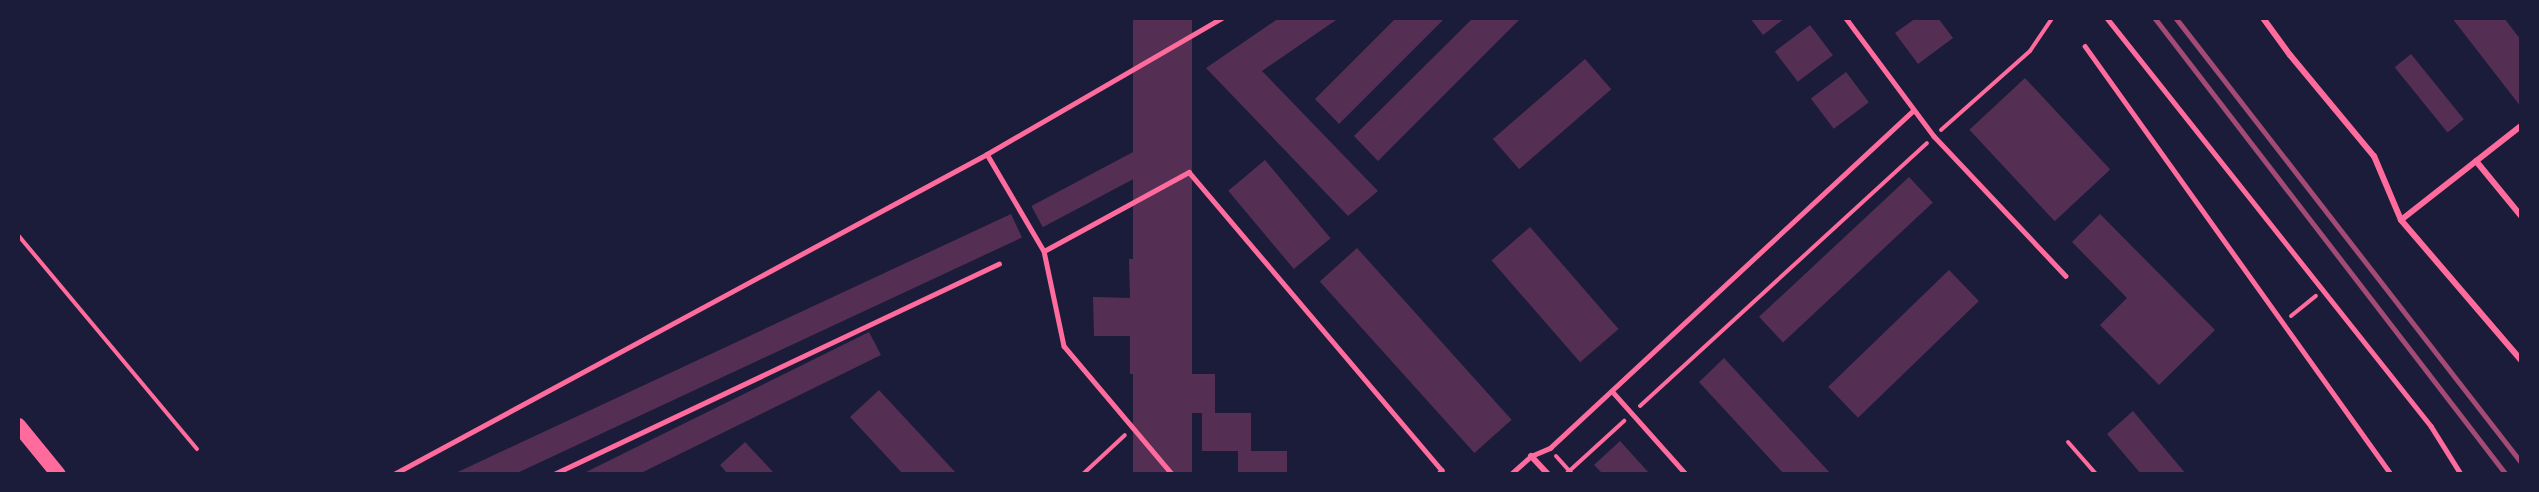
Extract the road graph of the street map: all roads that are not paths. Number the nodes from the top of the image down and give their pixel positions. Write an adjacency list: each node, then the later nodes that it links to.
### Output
1 (1222, 18): 8 (lane)
2 (1846, 18): 6 (lane)
3 (2107, 18): 28 (lane)
4 (2263, 18): 11 (street)
5 (2085, 46): 27 (lane)
6 (1913, 111): 14 (lane); 16 (lane)
7 (2521, 126): 9 (street)
8 (987, 154): 12 (lane); 20 (lane)
9 (2476, 161): 10 (street); 11 (street)
10 (2521, 216)
11 (2401, 220): 15 (street)
12 (1044, 251): 22 (lane); 23 (lane)
13 (999, 264): 21 (lane)
14 (2066, 276)
15 (2521, 360)
16 (1612, 391): 18 (lane); 26 (lane)
17 (18, 425): 19 (main road)
18 (1531, 456): 24 (lane); 25 (street)
19 (58, 474)
20 (394, 474)
21 (554, 474)
22 (1172, 474)
23 (1439, 474)
24 (1511, 474)
25 (1548, 474)
26 (1686, 474)
27 (2391, 474)
28 (2460, 474)

